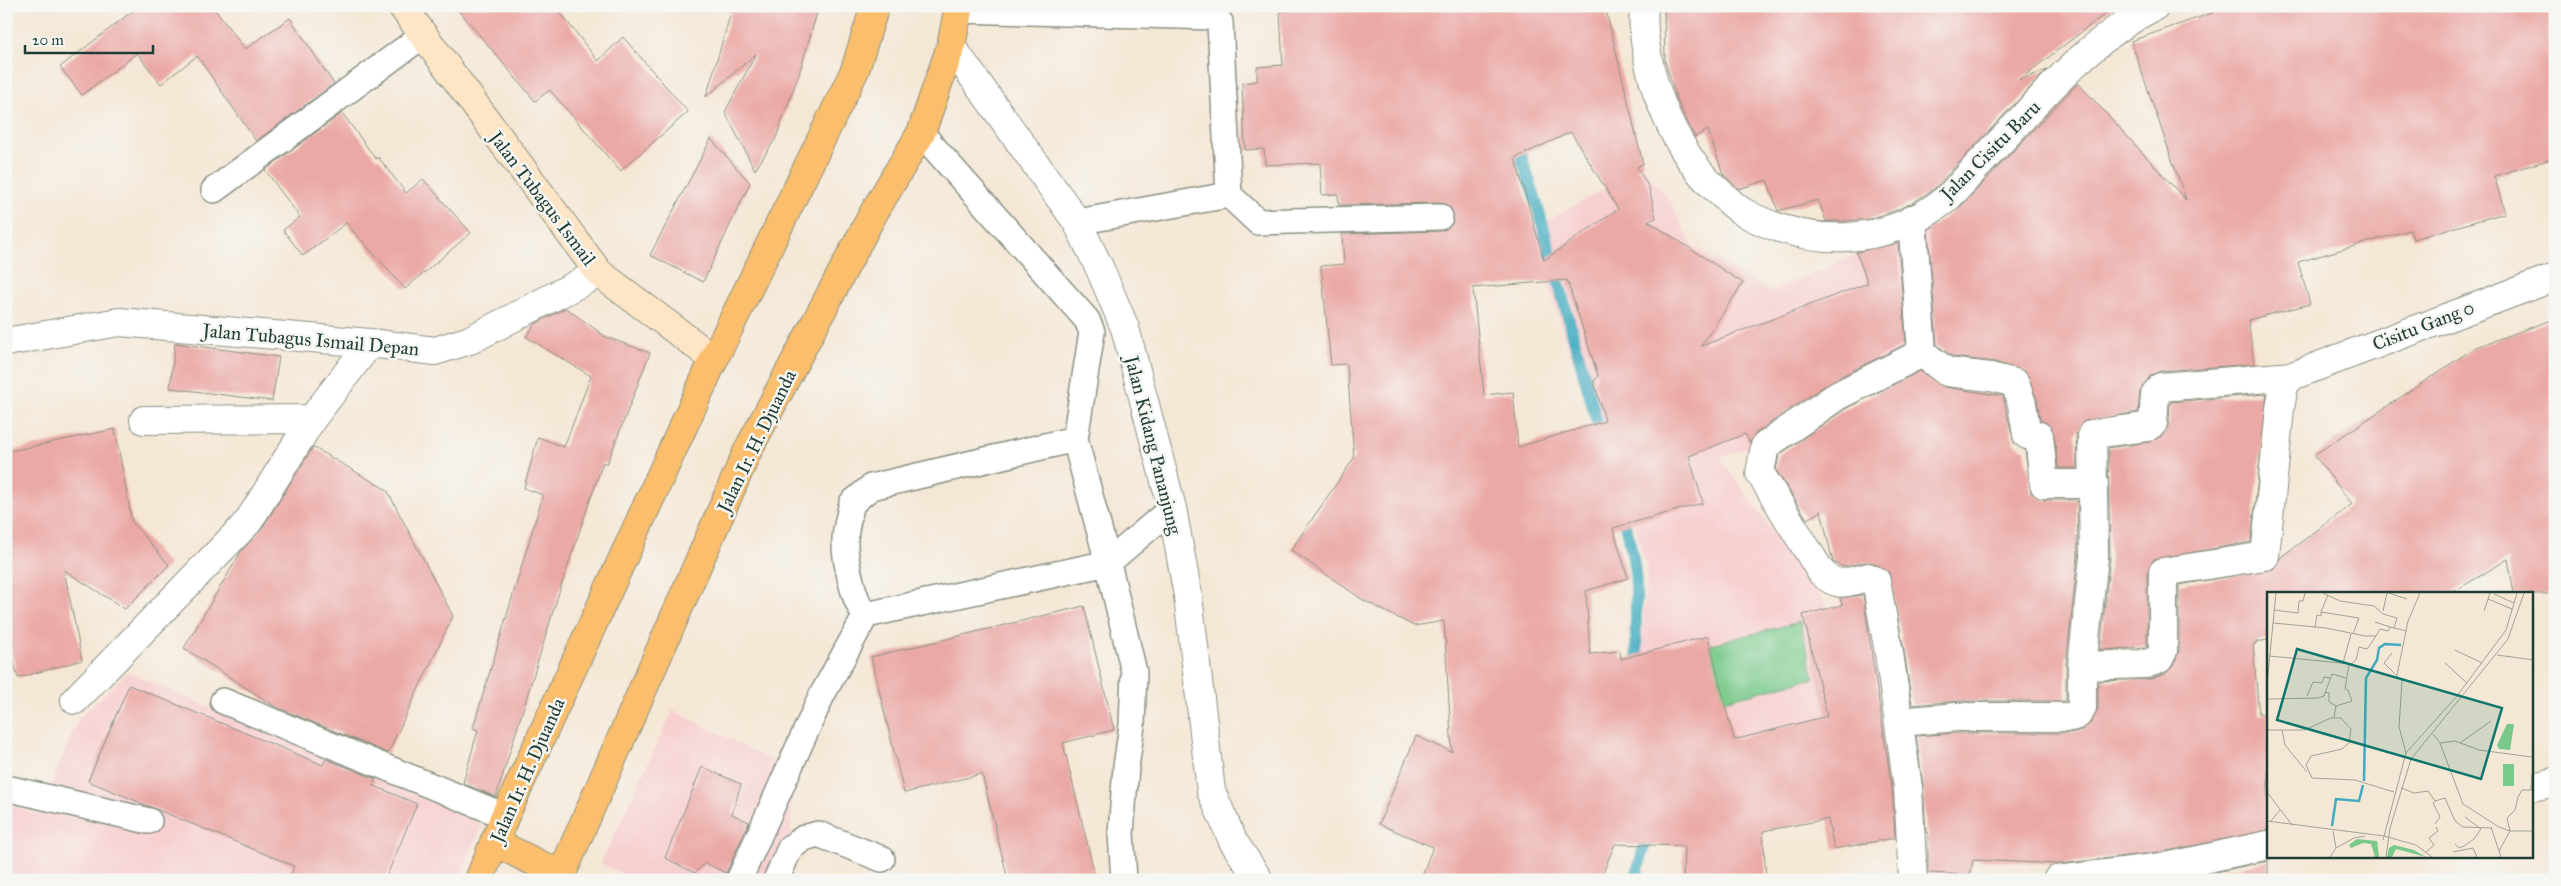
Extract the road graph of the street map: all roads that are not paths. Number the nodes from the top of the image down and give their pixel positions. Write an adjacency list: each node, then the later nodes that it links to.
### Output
1 (402, 6): 6 (main road, Jalan Tubagus Ismail)
2 (875, 6): 19 (main road, Jalan Ir. H. Djuanda)
3 (1644, 6): 12 (street, Jalan Cisitu Baru)
4 (2155, 6): 12 (street, Jalan Cisitu Baru)
5 (959, 8): 7 (main road, Jalan Ir. H. Djuanda); 10 (lane)
6 (422, 36): 9 (lane); 14 (main road, Jalan Tubagus Ismail)
7 (951, 46): 8 (main road, Jalan Ir. H. Djuanda); 13 (street, Jalan Kidang Pananjung)
8 (921, 133): 23 (lane); 40 (main road, Jalan Ir. H. Djuanda)
9 (214, 190)
10 (1229, 195): 11 (lane); 13 (lane)
11 (1440, 217)
12 (1912, 219): 18 (street)
13 (1076, 222): 25 (street, Jalan Kidang Pananjung)
14 (598, 272): 17 (street, Jalan Tubagus Ismail Depan); 19 (main road, Jalan Tubagus Ismail)
15 (2555, 277): 20 (street, Cisitu Gang 0)
16 (6, 342): 17 (street, Jalan Tubagus Ismail Depan)
17 (370, 343): 21 (street)
18 (1922, 353): 24 (street); 31 (street)
19 (714, 359): 35 (main road, Jalan Ir. H. Djuanda)
20 (2292, 376): 24 (street, Cisitu Gang 0); 28 (street)
21 (312, 419): 22 (street); 29 (street)
22 (144, 420)
23 (1075, 440): 26 (lane); 27 (lane)
24 (2094, 484): 28 (street)
25 (1172, 508): 26 (lane); 45 (street, Jalan Kidang Pananjung)
26 (1108, 563): 27 (lane); 44 (lane)
27 (866, 615): 42 (lane)
28 (2082, 666): 31 (street)
29 (76, 700)
30 (223, 701): 35 (lane)
31 (1900, 722): 46 (street)
32 (2555, 782): 33 (street)
33 (2534, 787)
34 (6, 788): 36 (lane)
35 (505, 816): 37 (main road, Jalan Ir. H. Djuanda)
36 (149, 821)
37 (494, 842): 40 (main road); 41 (main road, Jalan Ir. H. Djuanda)
38 (2267, 845): 47 (street)
39 (882, 859): 43 (lane)
40 (560, 877)
41 (480, 880)
42 (739, 880)
43 (776, 880)
44 (1124, 880)
45 (1259, 880)
46 (1912, 880)
47 (2057, 880)

